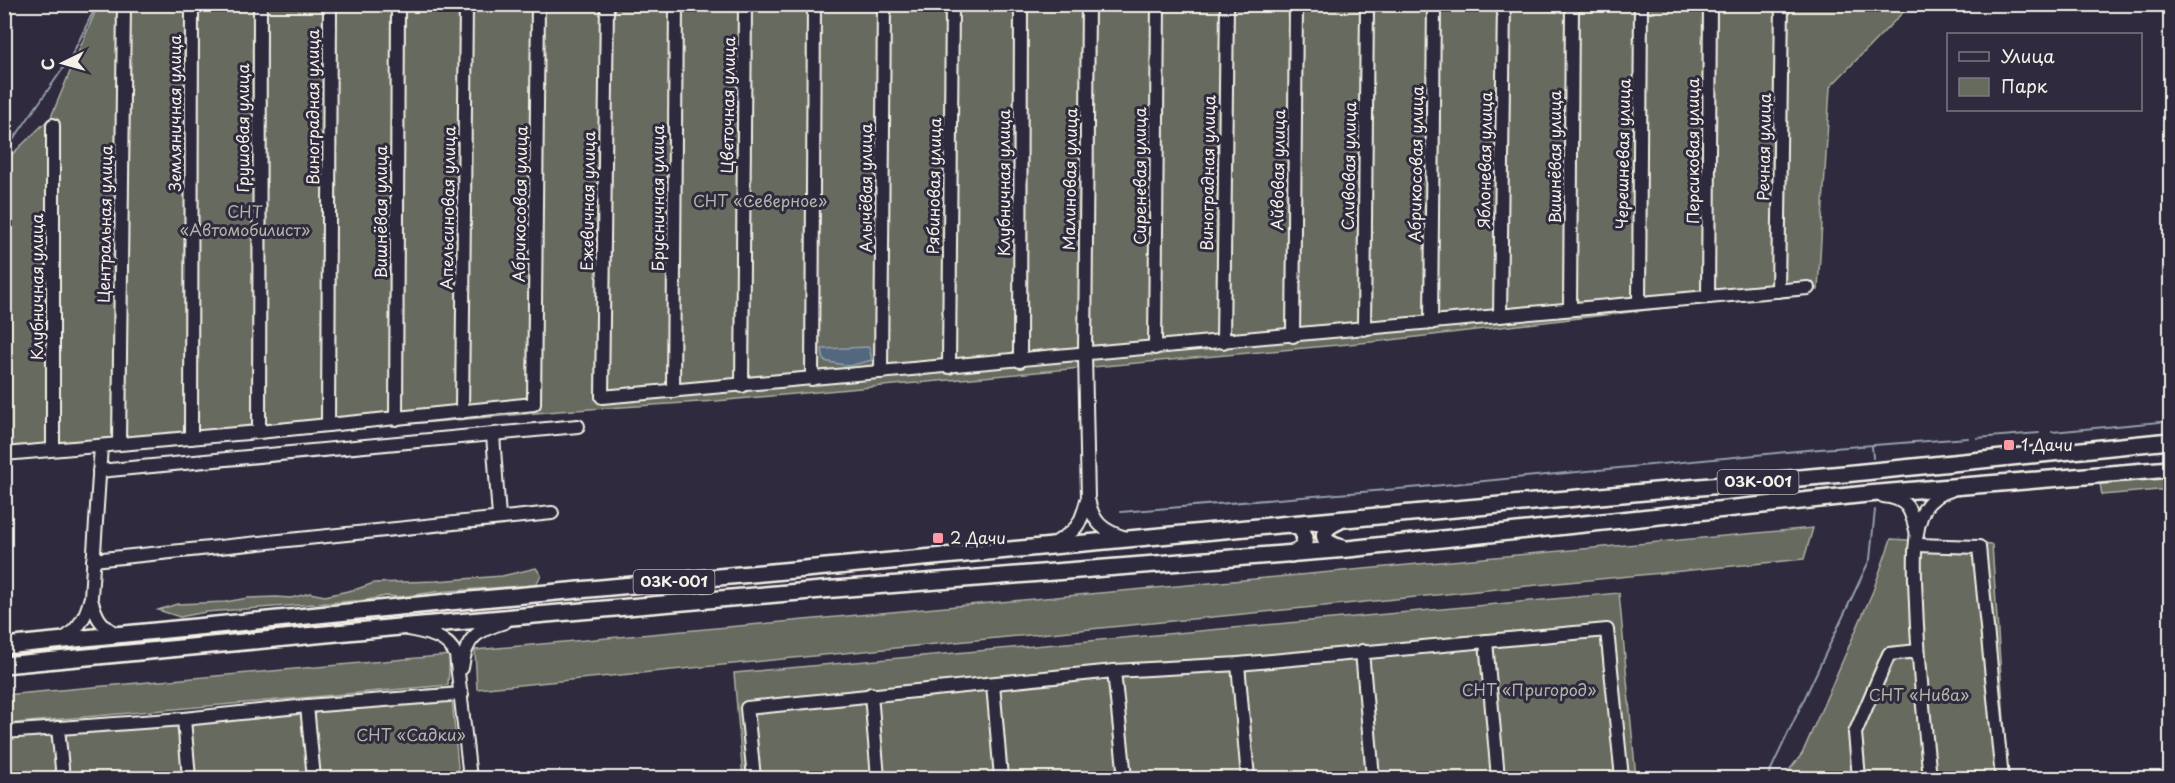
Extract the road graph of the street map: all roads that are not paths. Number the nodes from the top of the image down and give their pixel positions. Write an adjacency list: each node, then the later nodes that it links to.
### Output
1 (124, 4): 53 (street, Центральная улица)
2 (192, 4): 51 (street, Земляничная улица)
3 (260, 4): 49 (street, Грушовая улица)
4 (330, 4): 47 (street, Виноградная улица)
5 (398, 4): 46 (street, Вишнёвая улица)
6 (466, 4): 45 (street, Апельсиновая улица)
7 (538, 4): 45 (street, Абрикосовая улица)
8 (607, 4): 44 (street, Ежевичная улица)
9 (676, 4): 44 (street, Брусничная улица)
10 (746, 4): 43 (street, Цветочная улица)
11 (814, 4): 42 (street)
12 (884, 4): 41 (street, Алычёвая улица)
13 (952, 4): 40 (street, Рябиновая улица)
14 (1021, 4): 39 (street, Клубничная улица)
15 (1088, 4): 38 (street, Малиновая улица)
16 (1158, 4): 37 (street, Сиреневая улица)
17 (1227, 4): 36 (street, Виноградная улица)
18 (1296, 4): 35 (street, Айвовая улица)
19 (1367, 4): 34 (street, Сливовая улица)
20 (1434, 4): 33 (street, Абрикосовая улица)
21 (1504, 4): 32 (street, Яблоневая улица)
22 (1572, 4): 31 (street, Вишнёвая улица)
23 (1641, 4): 30 (street, Черешневая улица)
24 (1710, 4): 29 (street, Персиковая улица)
25 (1782, 4): 28 (street, Речная улица)
26 (53, 125): 55 (street, Клубничная улица)
27 (1808, 288): 28 (street)
28 (1778, 291): 29 (street)
29 (1708, 297): 30 (street)
30 (1638, 303): 31 (street)
31 (1570, 309): 32 (street)
32 (1500, 316): 33 (street)
33 (1431, 323): 34 (street)
34 (1364, 329): 35 (street)
35 (1293, 336): 36 (street)
36 (1223, 342): 37 (street)
37 (1155, 348): 38 (street)
38 (1085, 354): 39 (street); 61 (street, Малиновая улица)
39 (1020, 361): 40 (street)
40 (949, 367): 41 (street)
41 (881, 372): 42 (street)
42 (812, 379): 43 (street)
43 (742, 386): 44 (street)
44 (673, 391)
45 (462, 412): 46 (street)
46 (396, 419): 47 (street)
47 (328, 425): 49 (street)
48 (578, 426): 50 (street)
49 (259, 432): 51 (street)
50 (493, 435): 58 (street); 63 (street)
51 (191, 438): 53 (street)
52 (2170, 441): 64 (main road, 03К-001)
53 (119, 443): 54 (street)
54 (101, 446): 55 (street); 58 (street)
55 (53, 449): 56 (street)
56 (4, 454)
57 (2170, 469): 59 (main road, 03К-001)
58 (99, 471): 71 (street)
59 (1966, 485): 60 (main road, 03К-001); 67 (street)
60 (1867, 494): 67 (street); 69 (main road, 03К-001)
61 (1088, 499): 66 (street); 68 (street)
62 (552, 513): 63 (street)
63 (499, 518): 71 (street)
64 (1345, 519): 65 (main road, 03К-001); 69 (main road)
65 (1290, 524): 66 (main road, 03К-001); 70 (main road)
66 (1131, 539): 68 (main road, 03К-001)
67 (1917, 540): 80 (street); 106 (street)
68 (1049, 547): 75 (main road, 03К-001)
69 (1348, 549): 70 (main road, 03К-001)
70 (1291, 554): 73 (main road, 03К-001)
71 (93, 560): 72 (street)
72 (91, 597): 75 (street); 76 (street)
73 (521, 617): 74 (main road, 03К-001); 84 (street)
74 (399, 627): 82 (main road, 03К-001); 84 (street)
75 (120, 635): 76 (main road, 03К-001)
76 (62, 640): 78 (main road, 03К-001)
77 (1486, 641): 79 (street); 102 (street); 103 (street)
78 (4, 646)
79 (1362, 651): 81 (street); 101 (street)
80 (1918, 651): 104 (street); 105 (street)
81 (1238, 664): 83 (street); 100 (street)
82 (4, 665)
83 (1114, 671): 85 (street); 99 (street)
84 (460, 678): 86 (street)
85 (993, 684): 87 (street); 98 (street)
86 (462, 694): 88 (street); 95 (street)
87 (871, 694): 96 (street); 97 (street)
88 (307, 706): 89 (street); 94 (street)
89 (184, 719): 90 (street); 93 (street)
90 (58, 728): 91 (street); 92 (street)
91 (4, 732)
92 (63, 778)
93 (189, 778)
94 (314, 778)
95 (470, 778)
96 (754, 778)
97 (878, 778)
98 (1001, 778)
99 (1125, 778)
100 (1248, 778)
101 (1373, 778)
102 (1498, 778)
103 (1622, 778)
104 (1858, 778)
105 (1930, 778)
106 (2002, 778)

